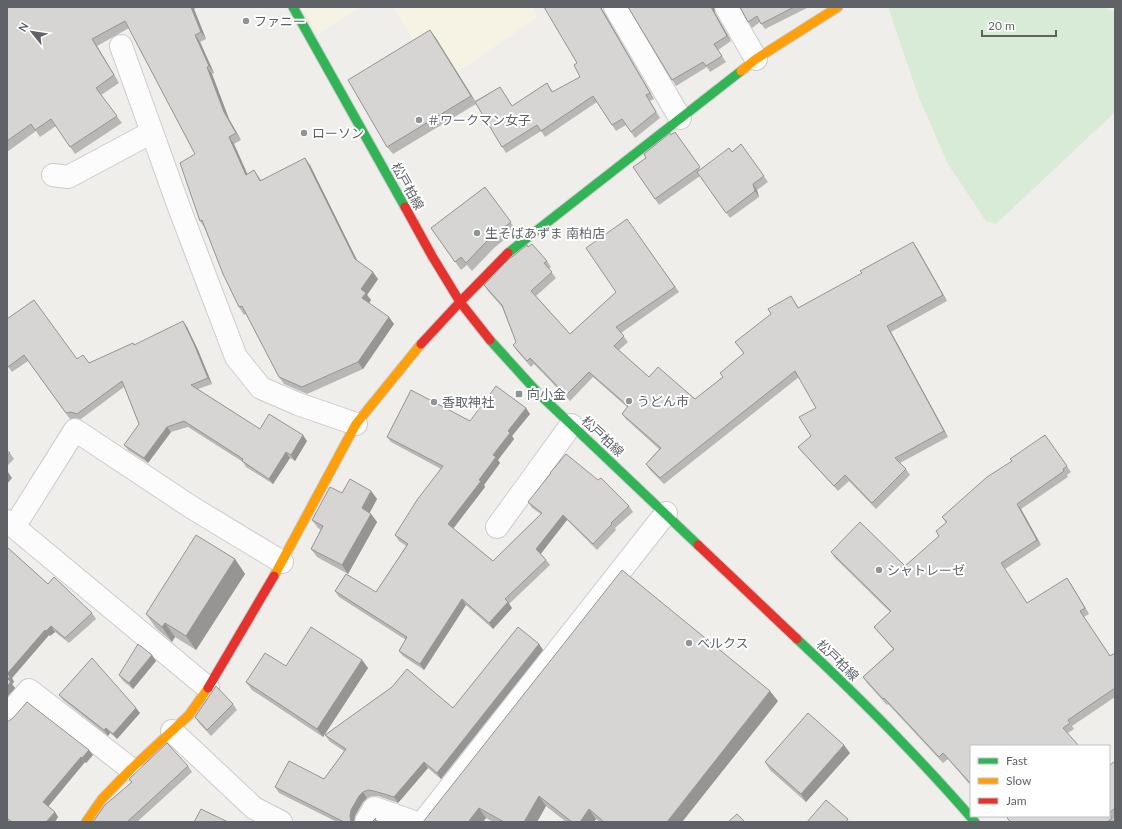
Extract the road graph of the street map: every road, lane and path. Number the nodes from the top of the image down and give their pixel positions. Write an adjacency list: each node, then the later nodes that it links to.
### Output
1 (293, 7): 10 (street, 松戸柏線)
2 (615, 7): 7 (street)
3 (726, 7): 6 (street)
4 (832, 9): 6 (street)
5 (122, 46): 8 (street)
6 (756, 59): 7 (street)
7 (680, 118): 10 (street)
8 (152, 132): 9 (street); 11 (street)
9 (53, 175)
10 (460, 302): 11 (street); 12 (street, 松戸柏線)
11 (356, 424): 16 (street)
12 (571, 425): 13 (street, 松戸柏線); 15 (street)
13 (666, 513): 21 (street, 松戸柏線); 26 (street)
14 (11, 524): 16 (street); 17 (street)
15 (497, 527)
16 (282, 562): 17 (street)
17 (208, 688): 19 (street)
18 (7, 716): 20 (street)
19 (172, 731): 20 (street); 23 (street)
20 (130, 769): 22 (street)
21 (970, 816)
22 (86, 822)
23 (281, 822)
24 (366, 822): 25 (street)
25 (414, 822)
26 (423, 822)

